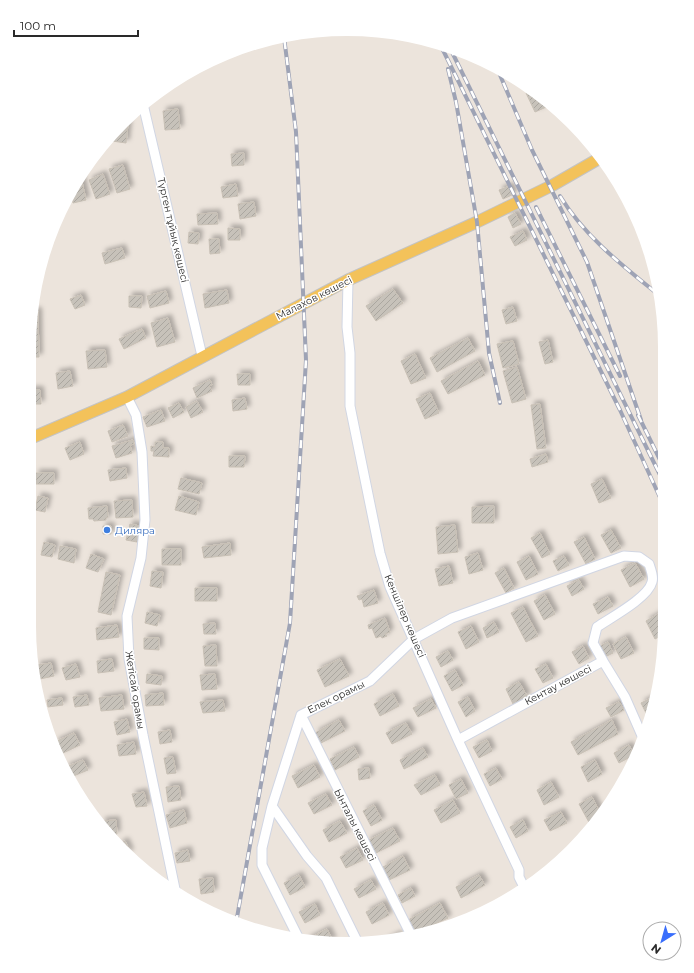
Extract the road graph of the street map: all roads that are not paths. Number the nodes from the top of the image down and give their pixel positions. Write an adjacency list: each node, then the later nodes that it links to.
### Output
1 (145, 111): 4 (street, Түрген тұйық көшесі)
2 (596, 160): 3 (main road, Малахов көшесі)
3 (348, 280): 4 (main road, Малахов көшесі); 7 (street, Кеншілер көшесі)
4 (202, 356): 5 (main road, Малахов көшесі)
5 (127, 397): 6 (main road, Малахов көшесі); 14 (street, Жетісай орамы)
6 (36, 436)
7 (414, 639): 8 (street, Елек орамы); 9 (street, Елек орамы); 11 (street, Кеншілер көшесі)
8 (603, 661): 10 (street, Кентау көшесі); 11 (street, Кентау көшесі)
9 (300, 715): 12 (street, Елек орамы); 15 (street, Ынталы көшесі)
10 (640, 730)
11 (458, 740): 13 (street, Кеншілер көшесі)
12 (272, 806): 16 (street, Елек орамы); 17 (street)
13 (522, 883)
14 (174, 885)
15 (409, 931)
16 (295, 932)
17 (354, 937)

